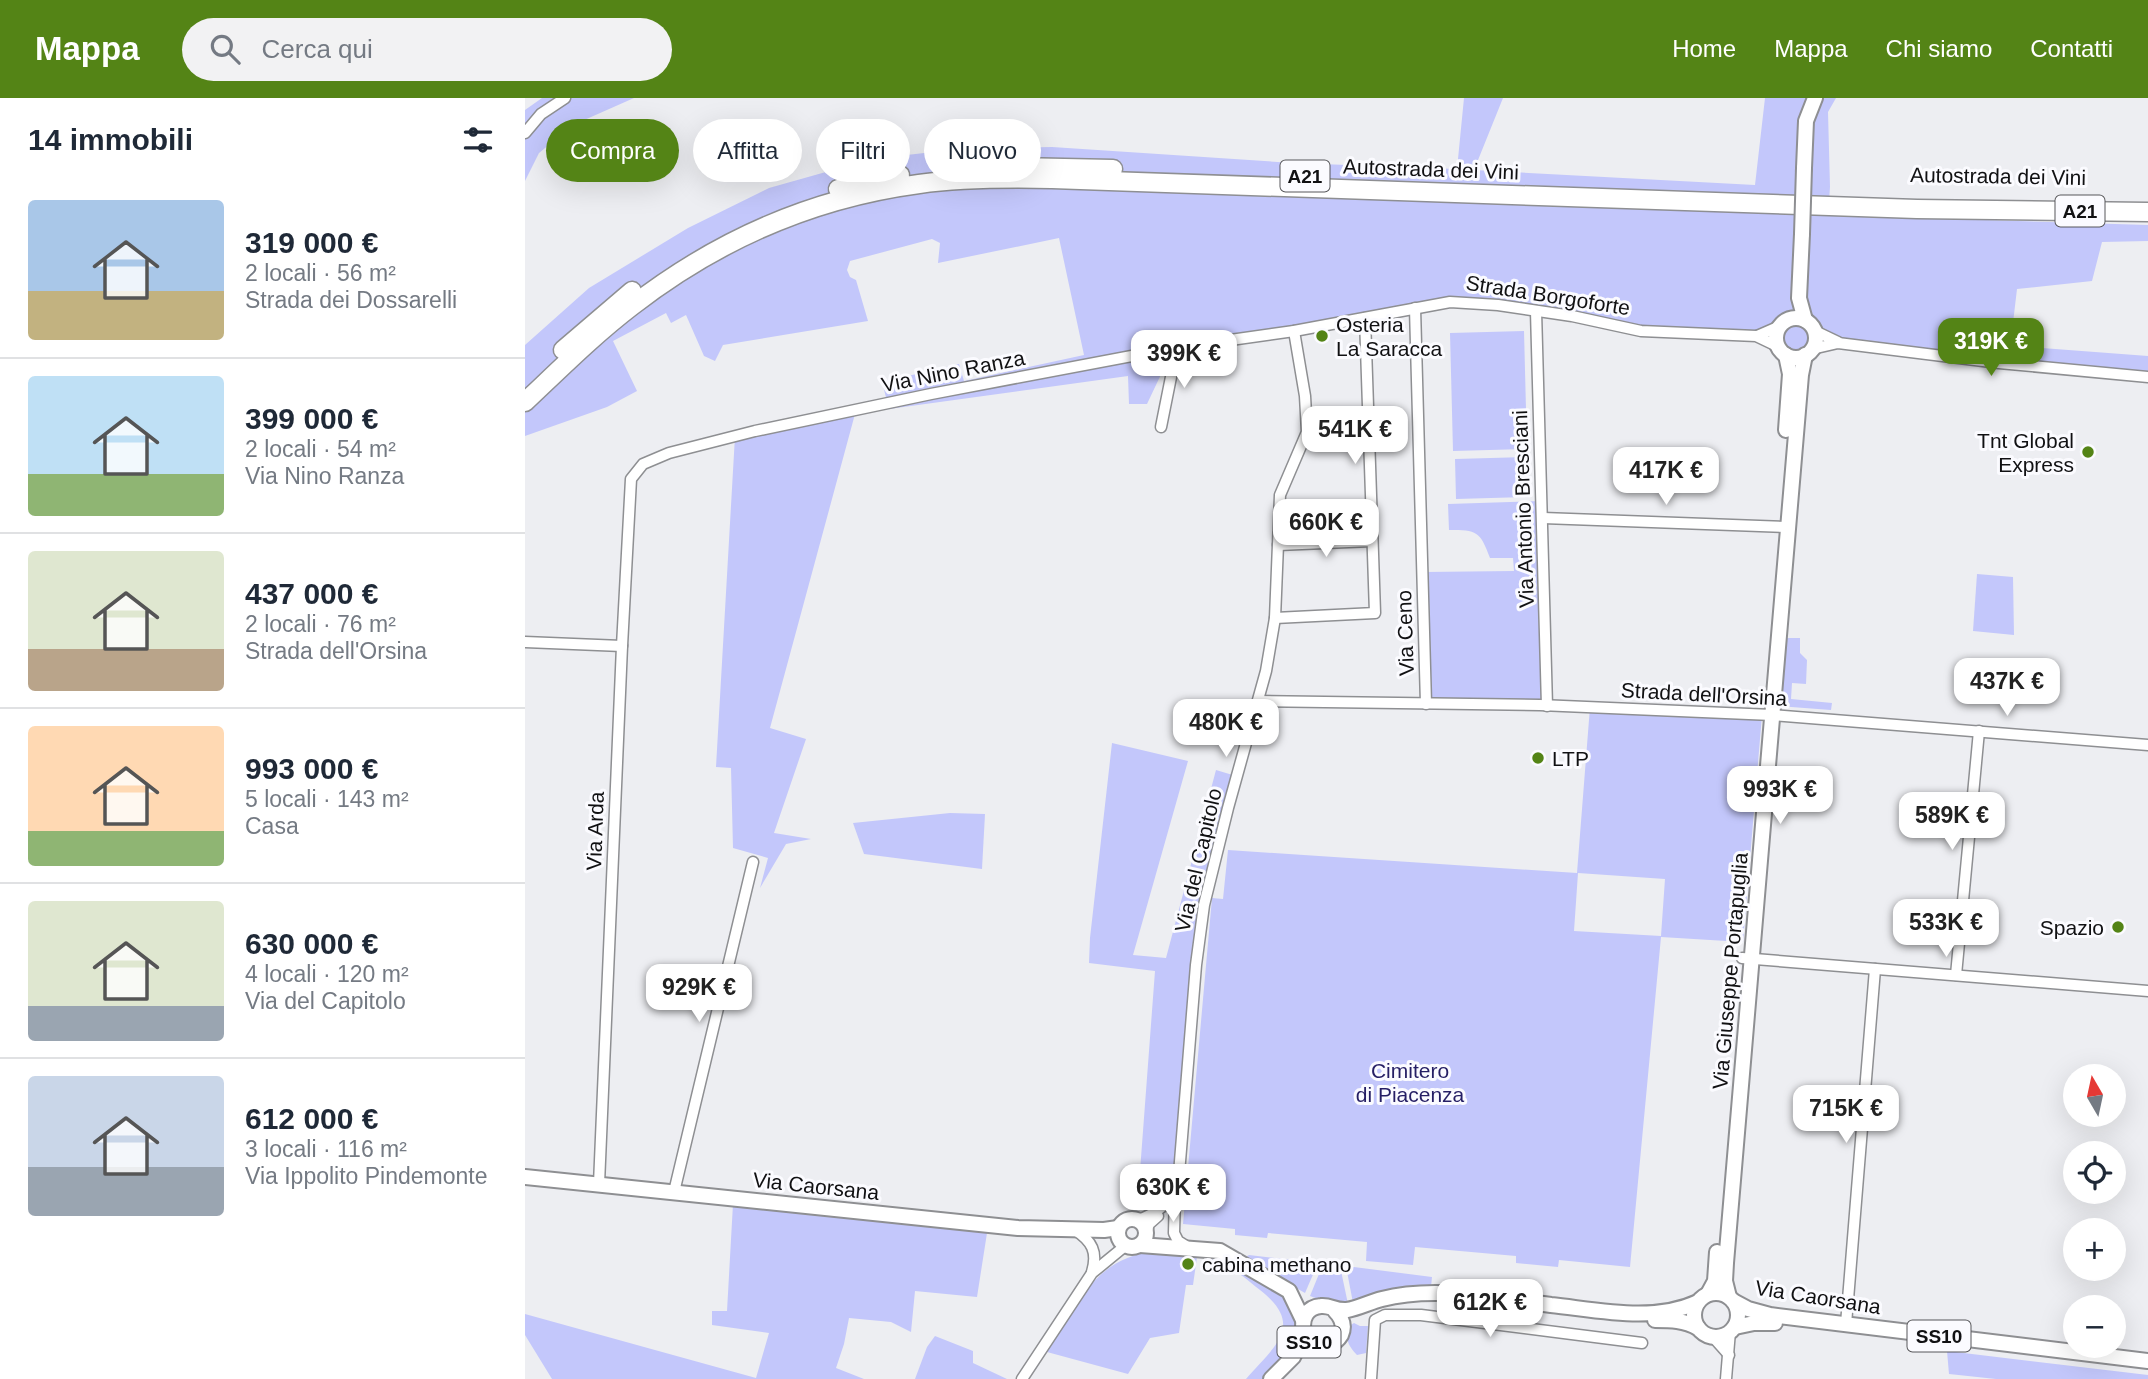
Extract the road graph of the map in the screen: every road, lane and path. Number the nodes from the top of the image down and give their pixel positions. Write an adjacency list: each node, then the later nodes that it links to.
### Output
1 (565, 98): 3 (street)
2 (1815, 98): 8 (main road, bridge)
3 (525, 133)
4 (2148, 201): 21 (highway, Autostrada dei Vini / A21)
5 (2013, 211): 6 (highway, Autostrada dei Vini / A21); 7 (highway); 22 (highway, Autostrada dei Vini / A21)
6 (2148, 212)
7 (2148, 219)
8 (1799, 298): 12 (main road); 13 (main road)
9 (1415, 308): 10 (street, Strada Borgoforte); 11 (street, Strada Borgoforte); 33 (street, Via Ceno)
10 (1536, 311): 15 (street, Strada Borgoforte); 25 (street, Via Antonio Bresciani)
11 (1365, 318): 14 (street, Strada Borgoforte); 27 (street)
12 (1785, 322): 13 (main road); 15 (street, Strada Borgoforte); 18 (main road)
13 (1810, 326): 16 (street); 19 (main road)
14 (1294, 331): 17 (street, Via Nino Ranza); 28 (street, Via del Capitolo)
15 (1756, 337): 18 (street, Strada Borgoforte)
16 (1838, 343): 19 (street); 20 (street)
17 (1177, 347): 23 (street); 24 (street, Via Nino Ranza)
18 (1783, 351): 19 (main road); 26 (main road, Via Giuseppe Portapuglia)
19 (1809, 352): 26 (main road, Via Giuseppe Portapuglia)
20 (2148, 377)
21 (525, 386)
22 (525, 402)
23 (1161, 428)
24 (631, 479): 31 (street, Via Arda)
25 (1543, 518): 26 (street); 34 (street, Via Antonio Bresciani)
26 (1783, 527): 35 (main road, Via Giuseppe Portapuglia)
27 (1372, 541): 28 (street); 29 (street)
28 (1278, 545): 29 (street, Via del Capitolo)
29 (1275, 618): 32 (street, Via del Capitolo)
30 (525, 642): 31 (street)
31 (622, 646): 44 (street, Via Arda)
32 (1258, 701): 33 (street, Strada dell'Orsina); 46 (street, Via del Capitolo)
33 (1426, 704): 34 (street, Strada dell'Orsina)
34 (1547, 706): 35 (street, Strada dell'Orsina)
35 (1767, 715): 36 (street, Strada dell'Orsina); 39 (main road, Via Giuseppe Portapuglia)
36 (1979, 731): 37 (street, Strada dell'Orsina); 41 (street)
37 (2148, 745)
38 (753, 862): 45 (street)
39 (1747, 958): 40 (street); 53 (main road, Via Giuseppe Portapuglia); 54 (main road, Via Giuseppe Portapuglia)
40 (1875, 969): 41 (street); 56 (street)
41 (1956, 975): 42 (street)
42 (2148, 991)
43 (525, 1177): 44 (main road, Via Caorsana)
44 (599, 1184): 45 (main road, Via Caorsana)
45 (674, 1192): 47 (main road, Via Caorsana)
46 (1174, 1195): 48 (street); 50 (street, Via del Capitolo)
47 (1074, 1230): 49 (main road, Via Caorsana); 51 (street)
48 (1142, 1233): 49 (main road, Via Caorsana); 49 (main road); 50 (main road)
49 (1117, 1237): 51 (street)
50 (1183, 1247): 52 (main road)
51 (1092, 1273): 68 (street)
52 (1289, 1291): 55 (main road); 57 (main road)
53 (1703, 1298): 54 (main road, SS10); 55 (main road, SS10); 59 (main road)
54 (1731, 1299): 56 (main road, Via Caorsana / SS10); 60 (main road)
55 (1331, 1308): 57 (main road, SS10); 58 (main road, SS10)
56 (1846, 1324): 66 (main road, Via Caorsana / SS10)
57 (1304, 1327): 63 (main road, SS10); 65 (main road, SS10)
58 (1343, 1328): 59 (main road, SS10); 63 (main road, SS10)
59 (1698, 1328): 61 (main road, SS10)
60 (1733, 1329): 61 (main road, SS10); 64 (street); 67 (main road, Via Caorsana / SS10)
61 (1713, 1337): 64 (street)
62 (1642, 1343): 70 (street)
63 (1319, 1346): 65 (main road, SS10)
64 (1729, 1354): 71 (street)
65 (1293, 1357): 69 (main road)
66 (2148, 1361)
67 (2148, 1369)
68 (1022, 1379)
69 (1271, 1379)
70 (1371, 1379)
71 (1726, 1379)

